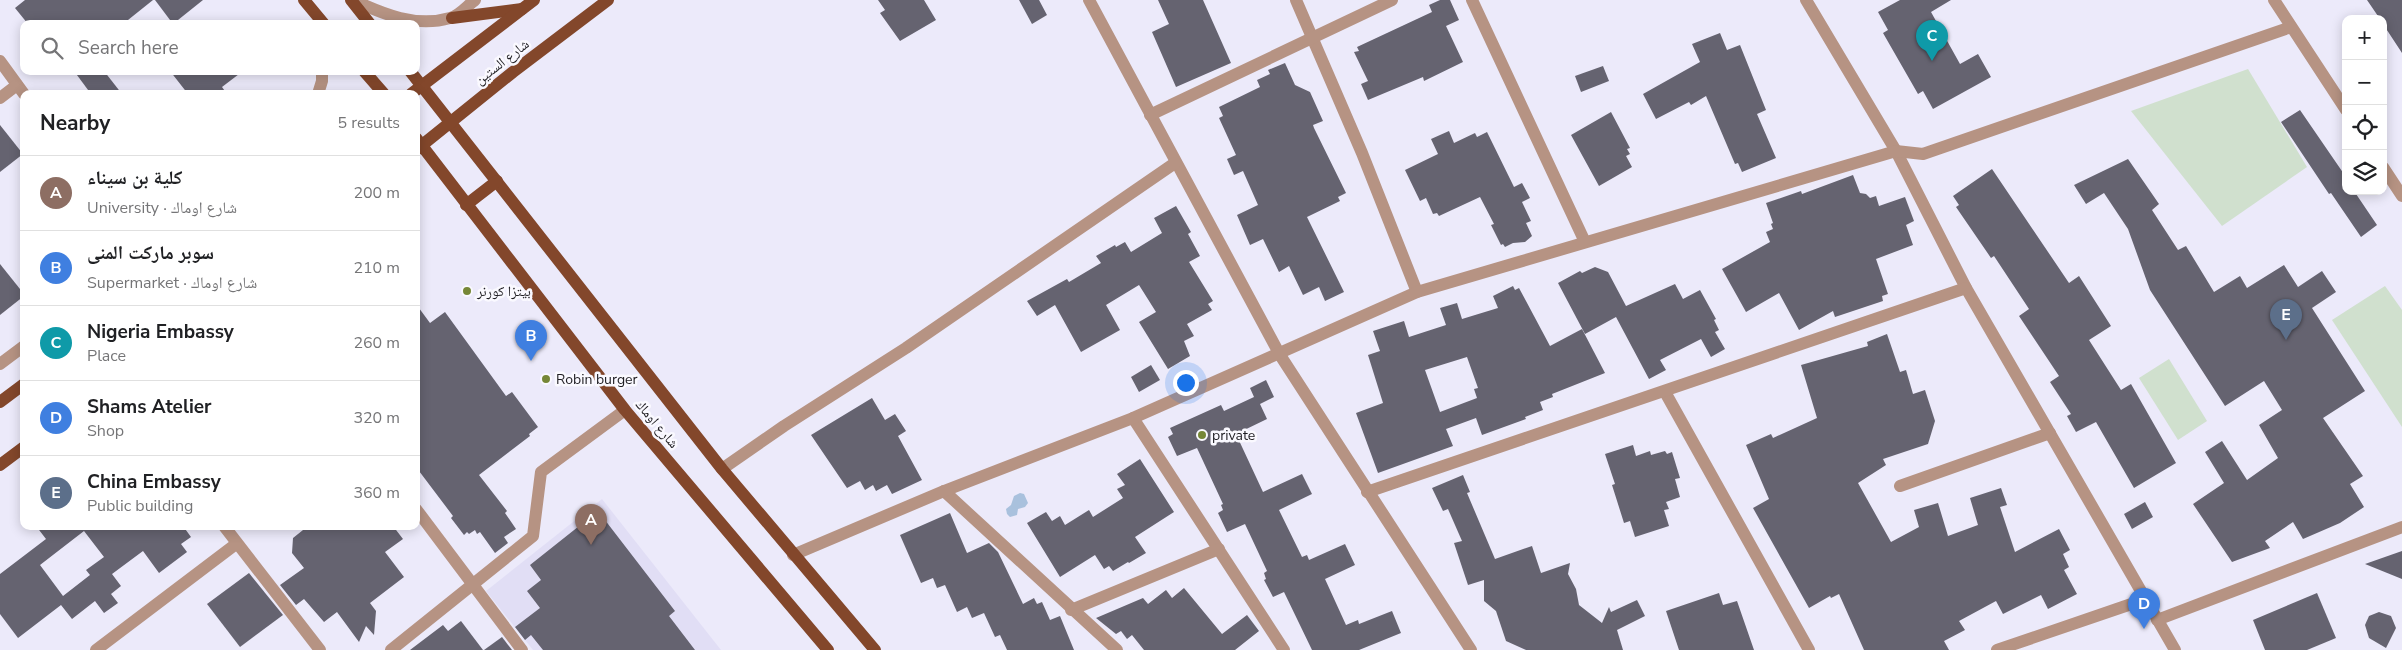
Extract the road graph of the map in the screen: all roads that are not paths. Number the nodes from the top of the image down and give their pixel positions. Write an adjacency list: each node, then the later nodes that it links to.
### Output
1 (352, 0): 15 (main road); 16 (street)
2 (475, 0): 12 (street)
3 (608, 0): 32 (main road, شارع الستين)
4 (1090, 0): 31 (street)
5 (1296, 0): 19 (street)
6 (1392, 0): 19 (street)
7 (1472, 0): 41 (street)
8 (1806, 0): 35 (street)
9 (2274, 0): 18 (street)
10 (307, 3): 13 (street); 14 (main road)
11 (529, 4): 12 (main road); 24 (main road, شارع الستين)
12 (452, 18): 17 (street)
13 (314, 20)
14 (321, 20)
15 (367, 20)
16 (418, 20)
17 (420, 20)
18 (2291, 27): 30 (street); 35 (street)
19 (1313, 38): 31 (street); 43 (street)
20 (0, 61): 25 (street)
21 (322, 75): 26 (street)
22 (367, 75): 27 (main road)
23 (413, 75): 24 (main road)
24 (422, 86): 28 (main road, شارع الستين); 32 (main road)
25 (21, 89): 29 (street)
26 (319, 90)
27 (381, 90)
28 (416, 90)
29 (0, 98)
30 (2343, 105)
31 (1150, 115): 36 (street)
32 (451, 123): 33 (main road, شارع الستين); 38 (main road)
33 (420, 144)
34 (420, 148): 40 (main road, شارع اوماك)
35 (1896, 151): 41 (street); 42 (street)
36 (1175, 163): 45 (street); 55 (street)
37 (2387, 173): 39 (street)
38 (497, 181): 40 (main road); 55 (main road, شارع اوماك)
39 (2402, 196)
40 (466, 206): 50 (main road, شارع اوماك)
41 (1585, 242): 43 (street)
42 (1966, 288): 48 (street); 52 (street)
43 (1417, 292): 45 (street)
44 (20, 349): 46 (street)
45 (1280, 355): 51 (street); 58 (street)
46 (0, 364)
47 (20, 387): 49 (main road)
48 (1664, 392): 58 (street); 78 (street)
49 (0, 402)
50 (625, 410): 65 (street); 73 (main road, شارع اوماك)
51 (1134, 418): 57 (street); 63 (street)
52 (2050, 433): 56 (street); 66 (street)
53 (20, 450): 54 (main road)
54 (0, 465)
55 (722, 469): 64 (main road, شارع اوماك)
56 (1900, 486)
57 (944, 491): 64 (street); 67 (street)
58 (1367, 492): 77 (street)
59 (420, 514): 65 (street)
60 (2402, 528): 68 (street)
61 (227, 530): 62 (street)
62 (236, 544): 69 (street); 70 (street)
63 (1219, 549): 67 (street); 76 (street)
64 (793, 555): 74 (main road, شارع اوماك)
65 (474, 586): 71 (street); 72 (street)
66 (2146, 599): 68 (street); 79 (street)
67 (1072, 610): 75 (street)
68 (2157, 620): 80 (street)
69 (96, 650)
70 (320, 650)
71 (391, 650)
72 (522, 650)
73 (828, 650)
74 (876, 650)
75 (1117, 650)
76 (1284, 650)
77 (1471, 650)
78 (1810, 650)
79 (1997, 650)
80 (2175, 650)

